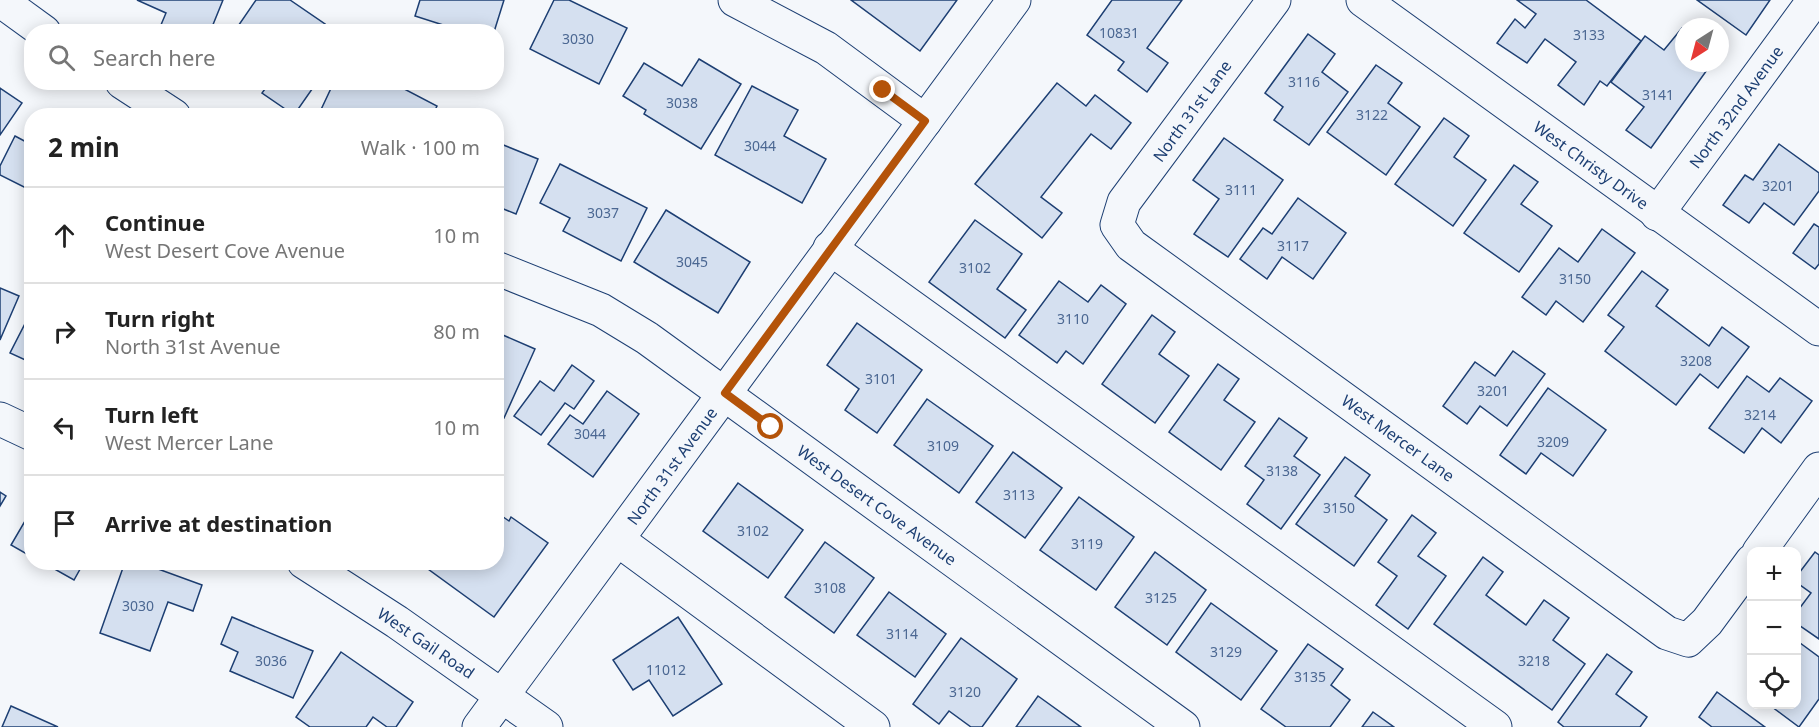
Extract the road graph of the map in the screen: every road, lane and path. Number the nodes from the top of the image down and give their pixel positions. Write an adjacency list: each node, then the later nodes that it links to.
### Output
1 (0, 0): 7 (street)
2 (735, 0): 10 (street)
3 (1014, 0): 10 (street, North 31st Avenue)
4 (1274, 0): 12 (street, North 31st Lane)
5 (1364, 0): 11 (street, West Christy Drive)
6 (1814, 0): 11 (street, North 32nd Avenue)
7 (33, 24)
8 (134, 90): 9 (street)
9 (162, 108)
10 (925, 121): 13 (street, North 31st Avenue)
11 (1657, 213): 15 (street, West Christy Drive)
12 (1117, 225): 22 (street, West Mercer Lane)
13 (830, 248): 16 (street, North 31st Avenue); 29 (street)
14 (504, 271): 16 (street, West Desert Cove Avenue)
15 (1819, 329)
16 (725, 393): 20 (street, North 31st Avenue); 25 (street, West Desert Cove Avenue)
17 (0, 419): 18 (street)
18 (24, 430)
19 (1819, 469): 21 (street)
20 (618, 540): 24 (street, North 31st Avenue); 28 (street)
21 (1763, 547)
22 (1747, 568)
23 (316, 570): 24 (street, West Gail Road)
24 (502, 696): 26 (street, North 31st Avenue); 27 (street, West Gail Road)
25 (1168, 723)
26 (479, 727)
27 (546, 727)
28 (873, 727)
29 (1496, 727)

